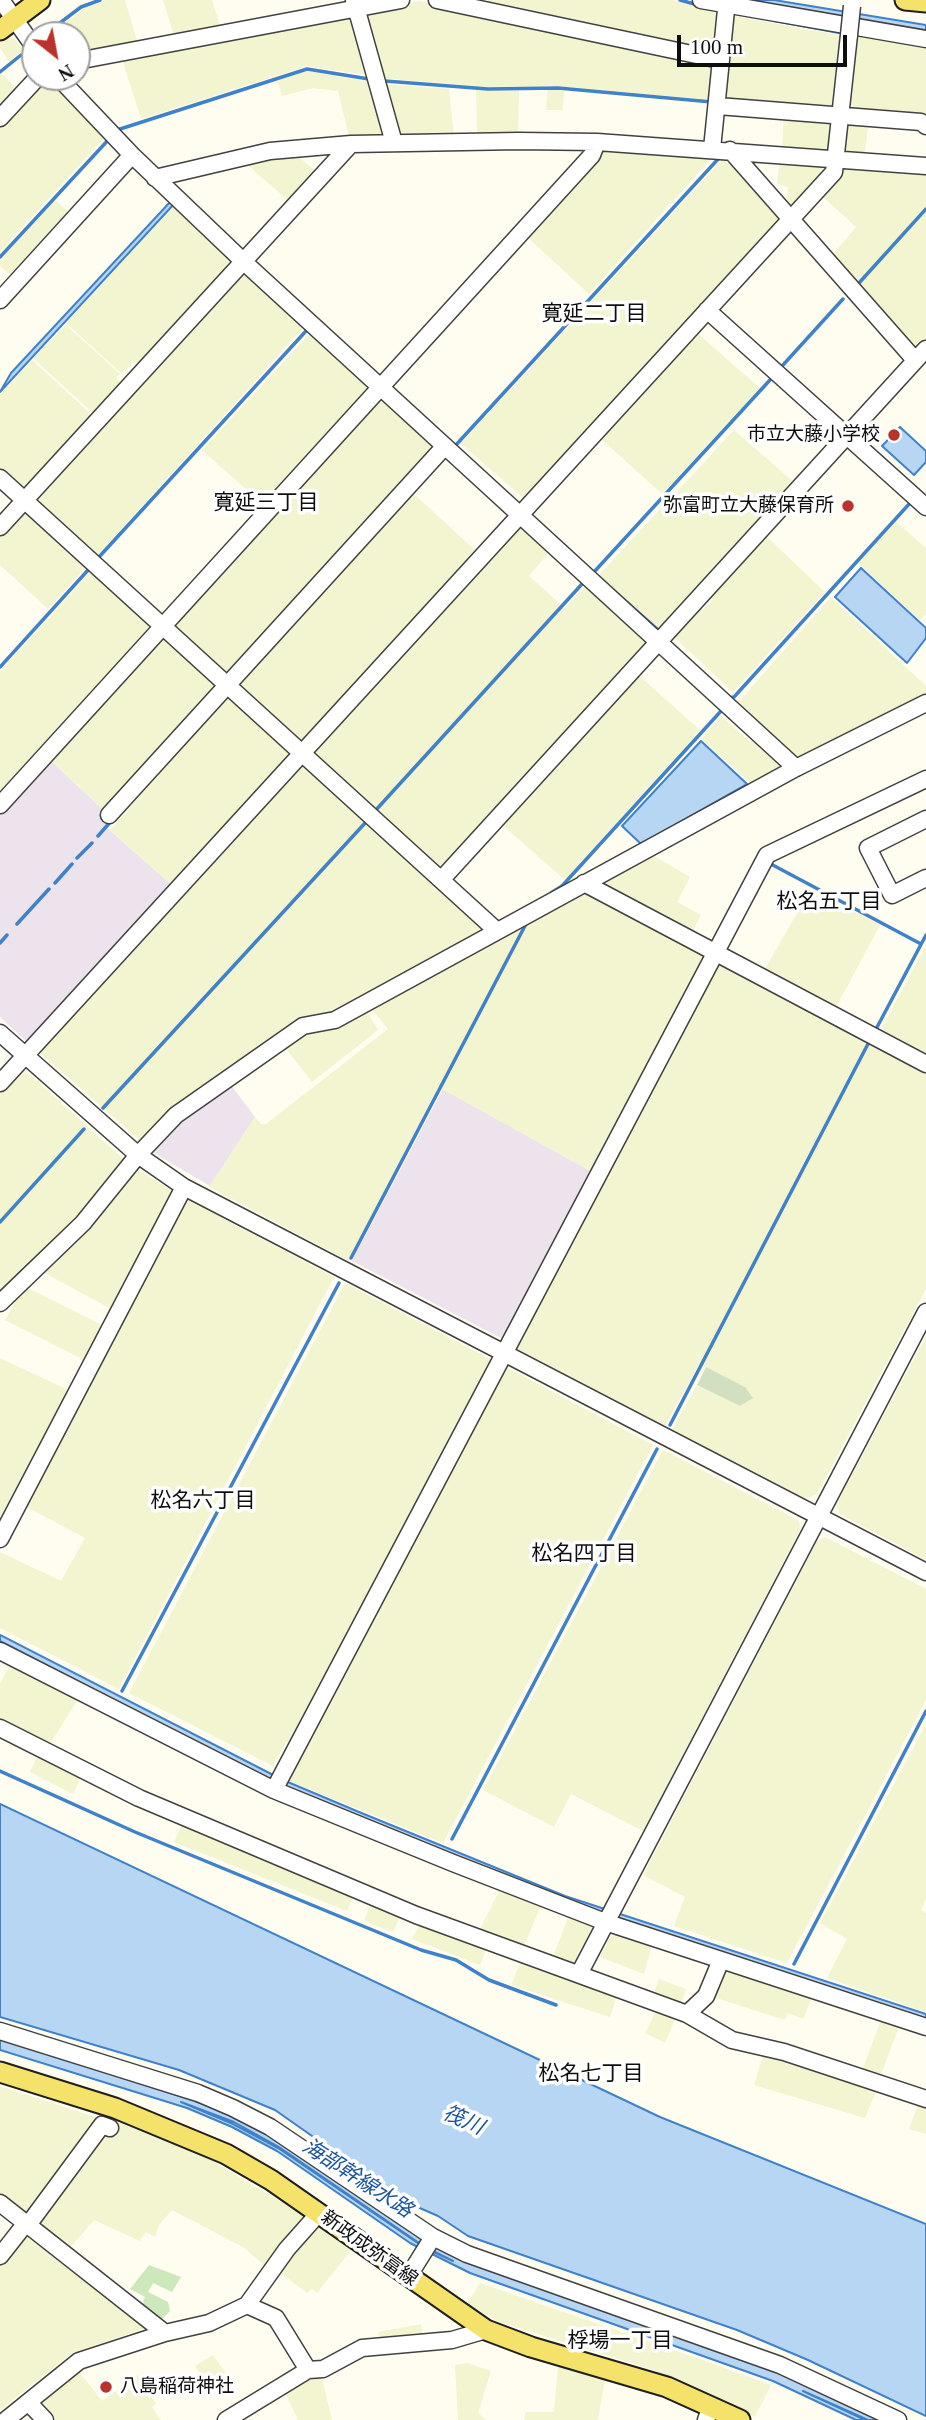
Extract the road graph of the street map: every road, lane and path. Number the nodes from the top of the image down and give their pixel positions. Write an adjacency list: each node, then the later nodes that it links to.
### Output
1 (1, 0): 11 (street)
2 (40, 0): 11 (main road)
3 (401, 0): 9 (street)
4 (437, 0): 15 (street)
5 (701, 0): 7 (street)
6 (905, 0): 8 (main road)
7 (726, 2): 13 (street); 15 (street)
8 (926, 2)
9 (355, 3): 14 (street); 23 (street)
10 (852, 3): 19 (street, bridge)
11 (7, 24): 12 (street)
12 (21, 36)
13 (926, 39)
14 (91, 58)
15 (720, 60): 18 (street)
16 (25, 91): 20 (street)
17 (71, 91): 27 (street)
18 (718, 106): 19 (street); 25 (street)
19 (839, 115): 21 (street); 28 (street)
20 (0, 118)
21 (926, 126)
22 (597, 142): 23 (street); 25 (street); 36 (street)
23 (394, 143): 24 (street)
24 (351, 145): 30 (street); 32 (street)
25 (712, 149): 26 (street)
26 (730, 150): 28 (street); 31 (street)
27 (132, 155): 30 (street); 33 (street)
28 (834, 159): 29 (street); 31 (street)
29 (926, 166)
30 (155, 178): 32 (street)
31 (792, 219): 34 (street); 35 (street)
32 (244, 262): 36 (street); 40 (street)
33 (0, 300)
34 (707, 310): 37 (street); 42 (street)
35 (921, 355): 37 (street)
36 (381, 388): 38 (street); 44 (street)
37 (846, 436): 41 (street); 45 (street)
38 (445, 446): 42 (street); 46 (street)
39 (0, 478): 40 (street)
40 (24, 501): 43 (street); 44 (street)
41 (926, 506)
42 (520, 513): 45 (street); 48 (street)
43 (0, 527)
44 (164, 627): 46 (street); 51 (street)
45 (660, 642): 49 (street); 55 (street)
46 (228, 685): 48 (street); 52 (street)
47 (926, 704): 49 (street)
48 (301, 752): 55 (street); 60 (street)
49 (796, 768): 56 (street)
50 (926, 779): 58 (street)
51 (0, 805)
52 (109, 815)
53 (926, 819): 54 (street)
54 (926, 878)
55 (441, 880): 57 (street)
56 (584, 883): 57 (street); 58 (street)
57 (497, 931): 63 (street)
58 (714, 952): 61 (street); 67 (street)
59 (0, 1033): 60 (street)
60 (25, 1055): 62 (street); 63 (street)
61 (926, 1064)
62 (0, 1083)
63 (138, 1155): 64 (street); 65 (street)
64 (184, 1187): 67 (street); 69 (street)
65 (0, 1303)
66 (926, 1312): 68 (street)
67 (505, 1353): 68 (street); 73 (street)
68 (820, 1514): 70 (street); 74 (street)
69 (0, 1539)
70 (926, 1572)
71 (0, 1651): 73 (street)
72 (0, 1728): 76 (street)
73 (277, 1784): 74 (street)
74 (608, 1916): 75 (street); 76 (street)
75 (721, 1960): 77 (street); 78 (street)
76 (579, 1974): 77 (street)
77 (687, 2014): 81 (street)
78 (926, 2027)
79 (0, 2031): 86 (street)
80 (0, 2072): 84 (main road, 新政成弥富線)
81 (926, 2099)
82 (110, 2128): 85 (street)
83 (0, 2203): 85 (street)
84 (319, 2213): 88 (main road, 新政成弥富線); 89 (street)
85 (27, 2224): 87 (street); 91 (street)
86 (433, 2239): 88 (street); 99 (street)
87 (0, 2256)
88 (408, 2277): 90 (main road, 新政成弥富線)
89 (247, 2305): 91 (street); 92 (street)
90 (486, 2330): 92 (street); 94 (main road, 新政成弥富線)
91 (166, 2333): 93 (street)
92 (308, 2370): 97 (street)
93 (28, 2402): 95 (street); 96 (street)
94 (709, 2413): 98 (main road, 新政成弥富線)
95 (6, 2420)
96 (45, 2420)
97 (226, 2420)
98 (740, 2420)
99 (898, 2420)

